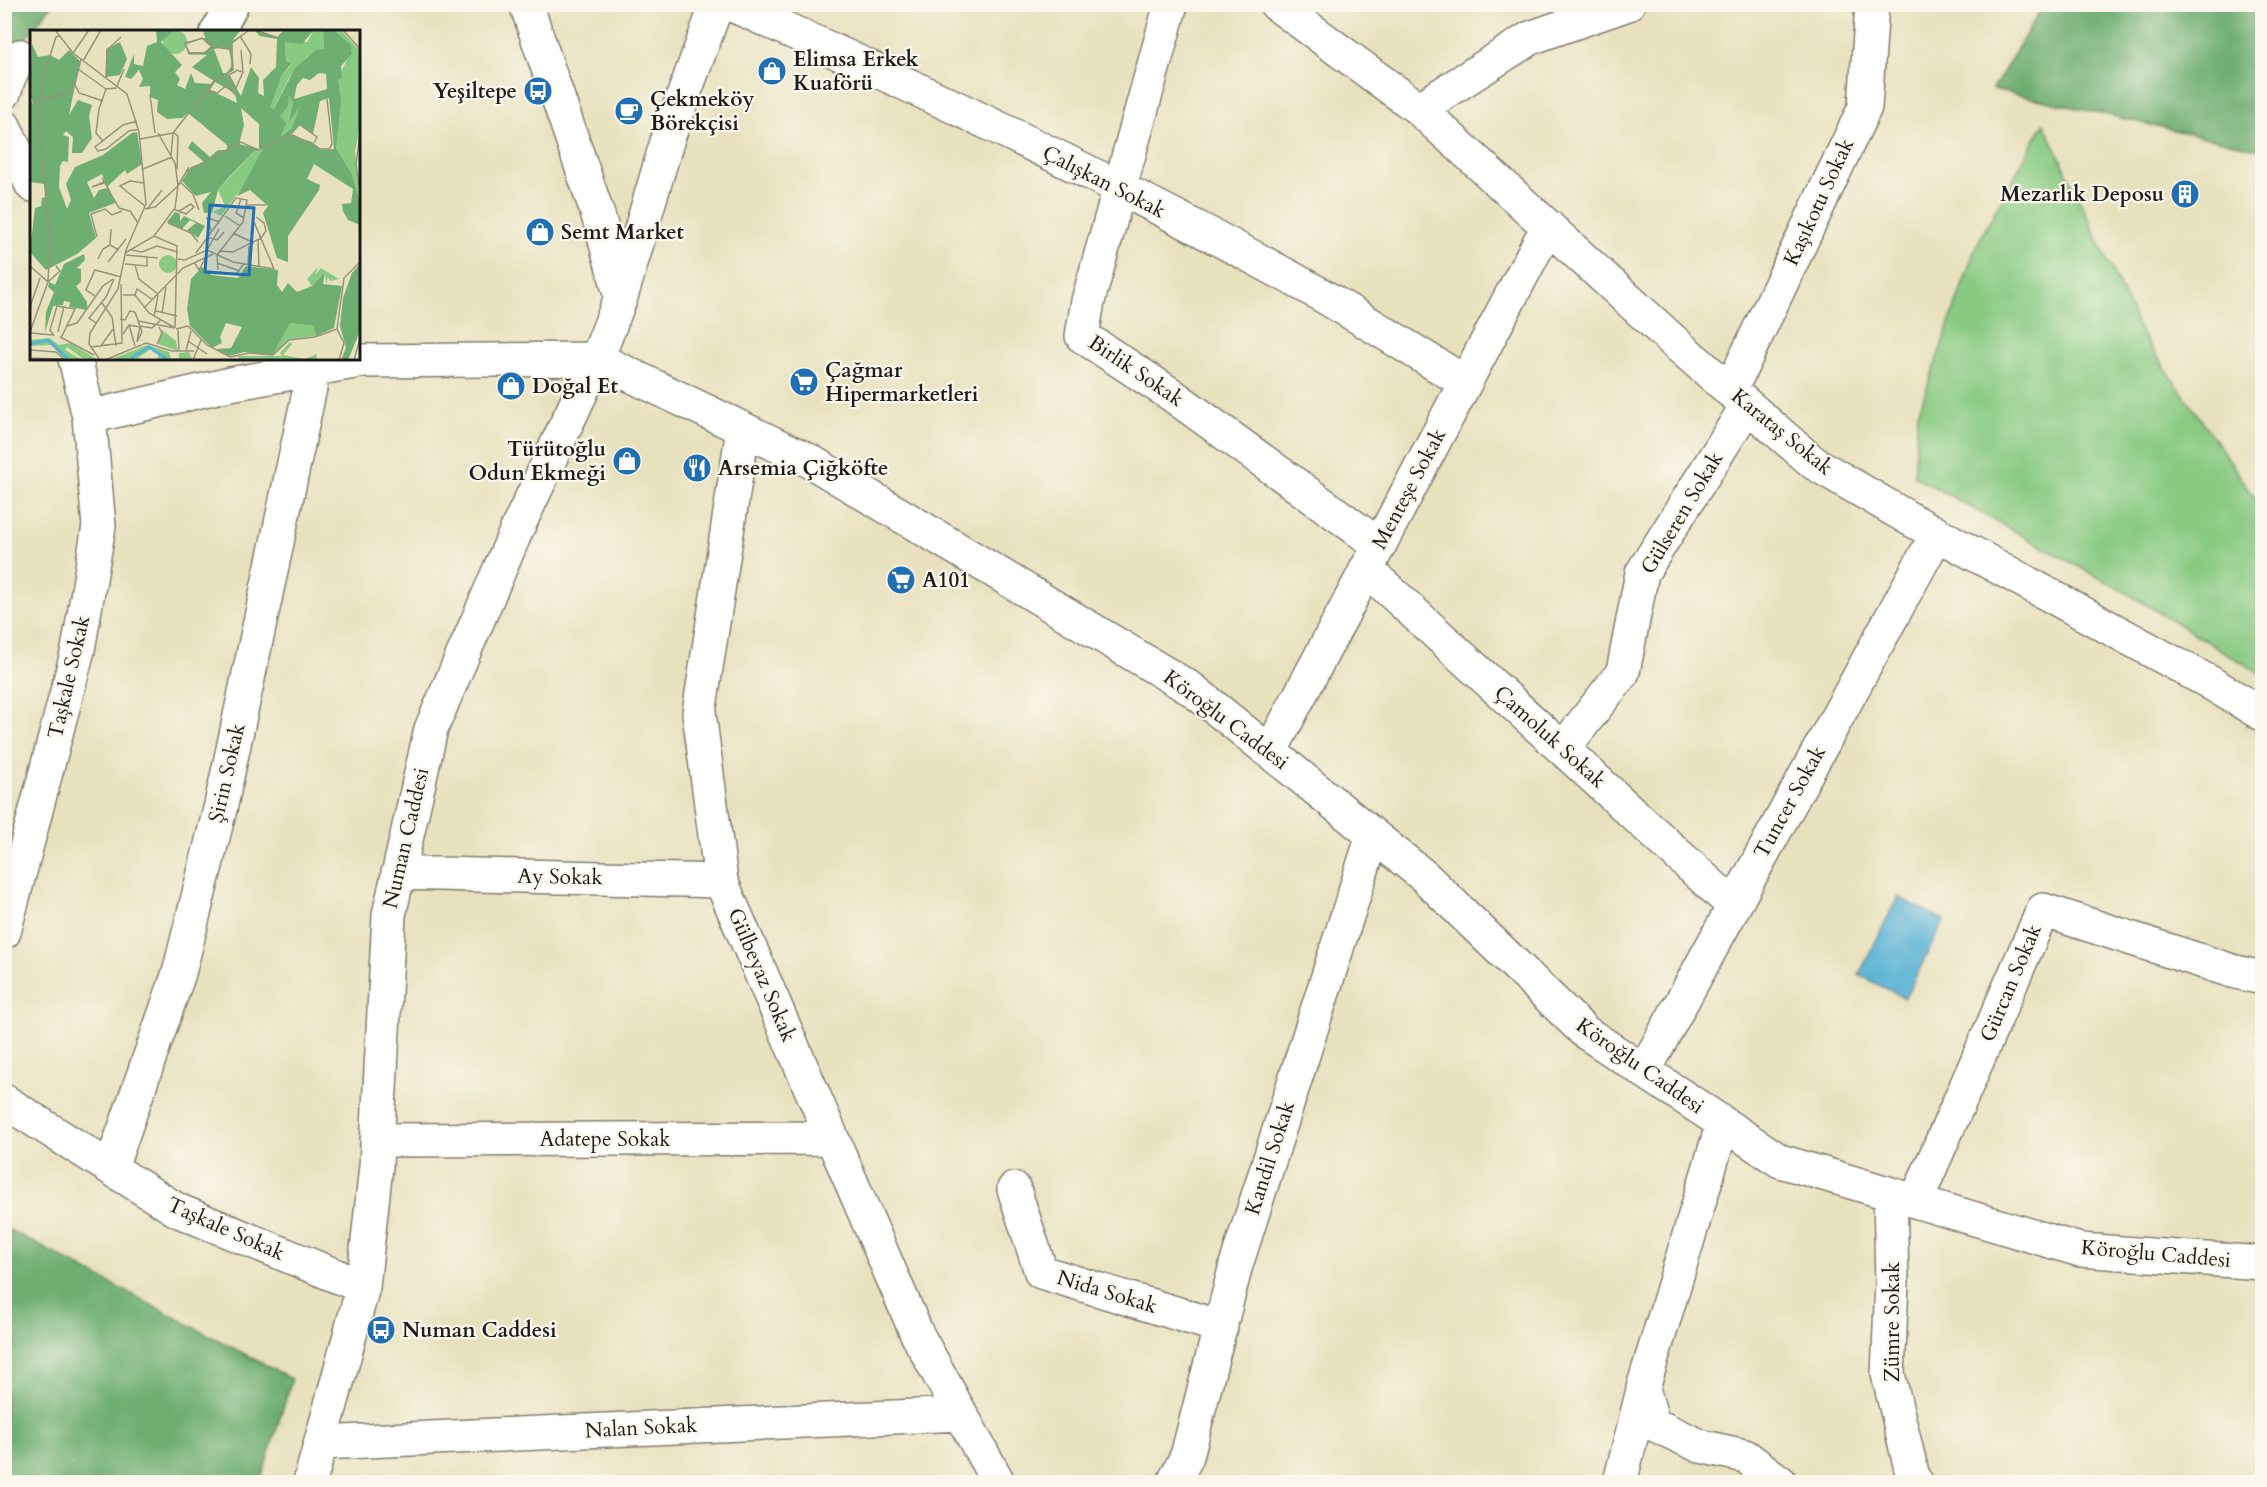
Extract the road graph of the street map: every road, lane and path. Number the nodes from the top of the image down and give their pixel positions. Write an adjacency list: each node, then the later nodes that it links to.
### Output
1 (232, 4): 9 (street)
2 (526, 4): 17 (street)
3 (717, 4): 17 (street)
4 (730, 4): 15 (street, Çalışkan Sokak)
5 (1171, 4): 15 (street, Birlik Sokak)
6 (1276, 4): 12 (street)
7 (1628, 4): 12 (street)
8 (1872, 4): 23 (street, Kaşıkotu Sokak)
9 (218, 30)
10 (20, 56): 11 (street)
11 (4, 93)
12 (1419, 109): 16 (street, Karataş Sokak)
13 (4, 126): 14 (street)
14 (30, 181)
15 (1119, 188): 22 (street, Çalışkan Sokak); 27 (street, Birlik Sokak)
16 (1548, 226): 22 (street, Menteşe Sokak); 23 (street, Karataş Sokak)
17 (621, 297): 18 (street, Numan Caddesi)
18 (597, 358): 21 (street, Köroğlu Caddesi); 25 (street, Köroğlu Caddesi); 32 (street, Numan Caddesi)
19 (75, 360): 24 (street, Taşkale Sokak)
20 (279, 367): 21 (street, Köroğlu Caddesi); 24 (street, Köroğlu Caddesi)
21 (314, 369): 42 (street, Şirin Sokak)
22 (1465, 382): 27 (street, Menteşe Sokak)
23 (1739, 398): 26 (street, Karataş Sokak); 29 (street, Gülseren Sokak)
24 (89, 417): 35 (street, Taşkale Sokak)
25 (743, 429): 30 (street, Köroğlu Caddesi); 33 (street, Gülbeyaz Sokak)
26 (1936, 534): 28 (street, Karataş Sokak); 34 (street, Tuncer Sokak)
27 (1372, 557): 29 (street, Çamoluk Sokak); 30 (street, Menteşe Sokak)
28 (2262, 714)
29 (1563, 750): 34 (street, Çamoluk Sokak)
30 (1269, 752): 31 (street, Köroğlu Caddesi)
31 (1373, 836): 37 (street, Köroğlu Caddesi); 47 (street, Kandil Sokak)
32 (398, 873): 33 (street, Ay Sokak); 41 (street, Numan Caddesi)
33 (721, 881): 40 (street, Gülbeyaz Sokak)
34 (1734, 906): 37 (street, Tuncer Sokak)
35 (4, 932)
36 (2262, 978): 44 (street, Gürcan Sokak)
37 (1644, 1071): 39 (street, Köroğlu Caddesi)
38 (4, 1101): 42 (street, Taşkale Sokak)
39 (1723, 1123): 44 (street, Köroğlu Caddesi); 48 (street)
40 (832, 1138): 41 (street, Adatepe Sokak); 49 (street, Gülbeyaz Sokak)
41 (378, 1140): 46 (street, Numan Caddesi)
42 (111, 1168): 46 (street, Taşkale Sokak)
43 (1014, 1189): 47 (street, Nida Sokak)
44 (1903, 1197): 45 (street, Köroğlu Caddesi); 56 (street, Zümre Sokak)
45 (2262, 1263)
46 (363, 1287): 50 (street, Numan Caddesi)
47 (1221, 1327): 53 (street, Kandil Sokak)
48 (1643, 1388): 54 (street); 55 (street)
49 (961, 1414): 50 (street, Nalan Sokak); 52 (street, Gülbeyaz Sokak)
50 (321, 1443): 51 (street, Numan Caddesi)
51 (310, 1482)
52 (998, 1482)
53 (1174, 1482)
54 (1620, 1482)
55 (1780, 1482)
56 (1916, 1482)

